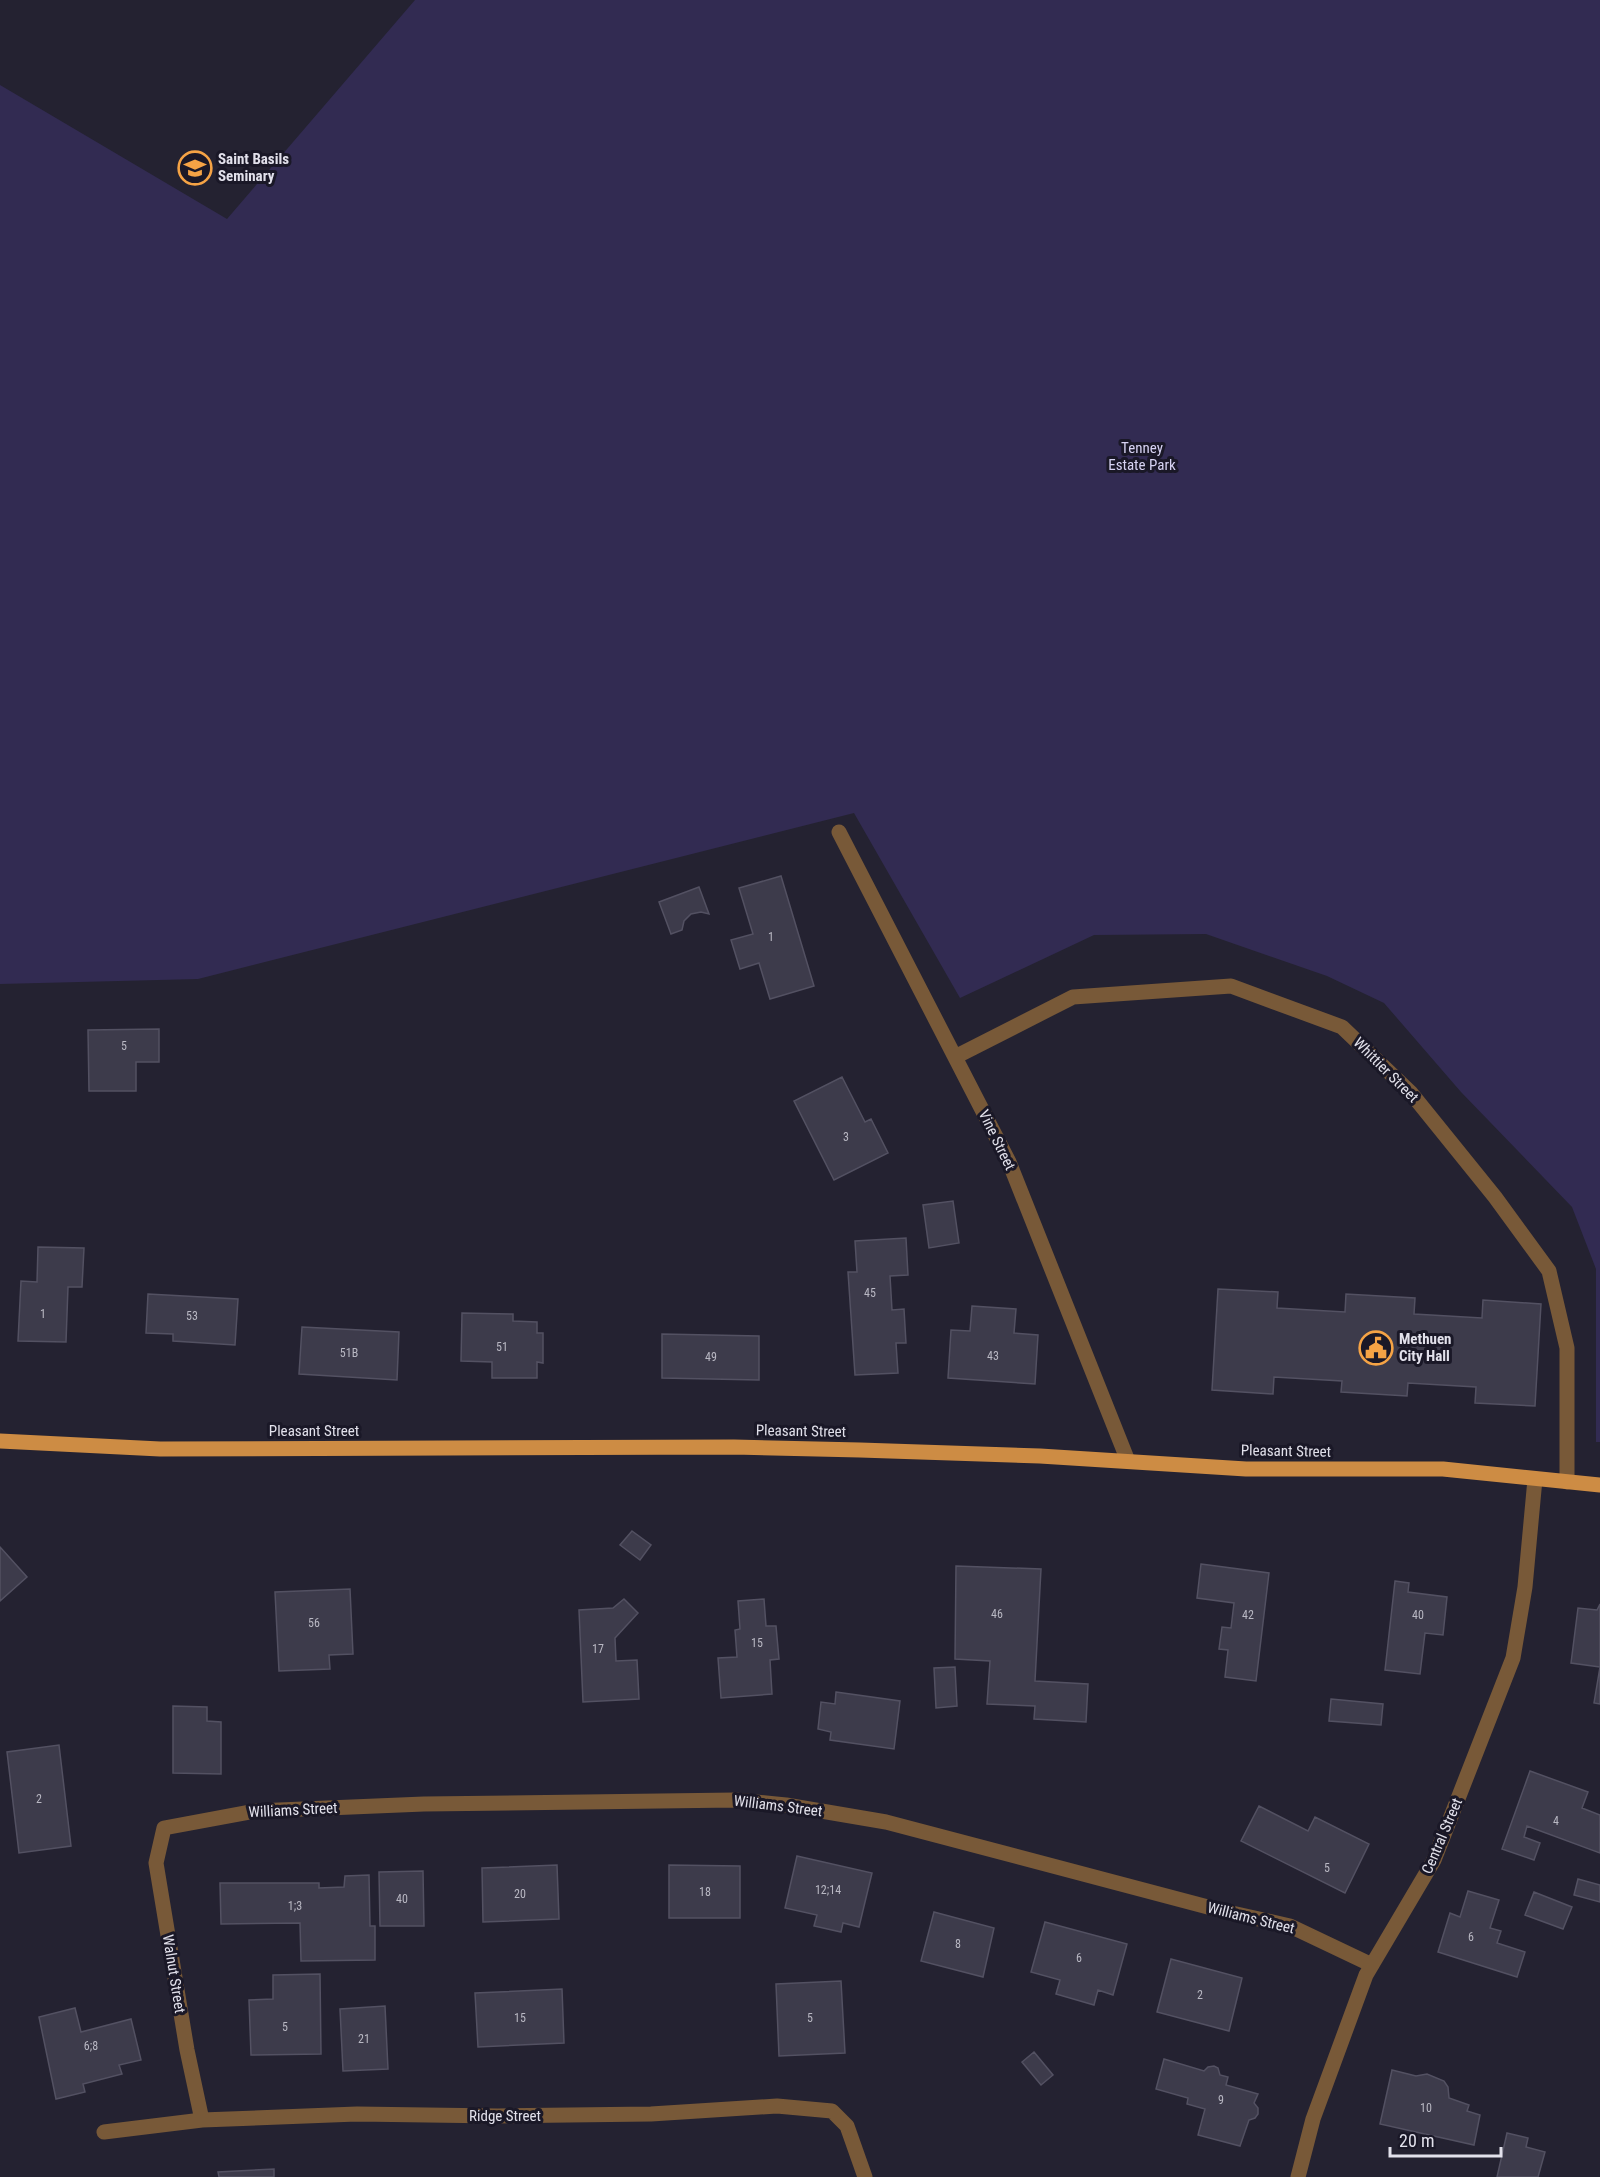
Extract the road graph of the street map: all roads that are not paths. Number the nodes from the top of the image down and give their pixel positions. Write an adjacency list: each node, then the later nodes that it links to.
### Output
1 (839, 832): 2 (street, Vine Street)
2 (955, 1057): 4 (street, Vine Street); 6 (street, Whittier Street)
3 (0, 1441): 4 (main road, Pleasant Street)
4 (1128, 1461): 5 (main road, Pleasant Street)
5 (1535, 1479): 6 (main road, Pleasant Street); 9 (street, Central Street)
6 (1567, 1482): 7 (main road, Pleasant Street)
7 (1600, 1485)
8 (164, 1828): 9 (street, Williams Street); 10 (street, Walnut Street)
9 (1372, 1965): 13 (street, Central Street)
10 (202, 2120): 11 (street, Ridge Street); 12 (street, Ridge Street)
11 (104, 2132)
12 (865, 2177)
13 (1298, 2177)

